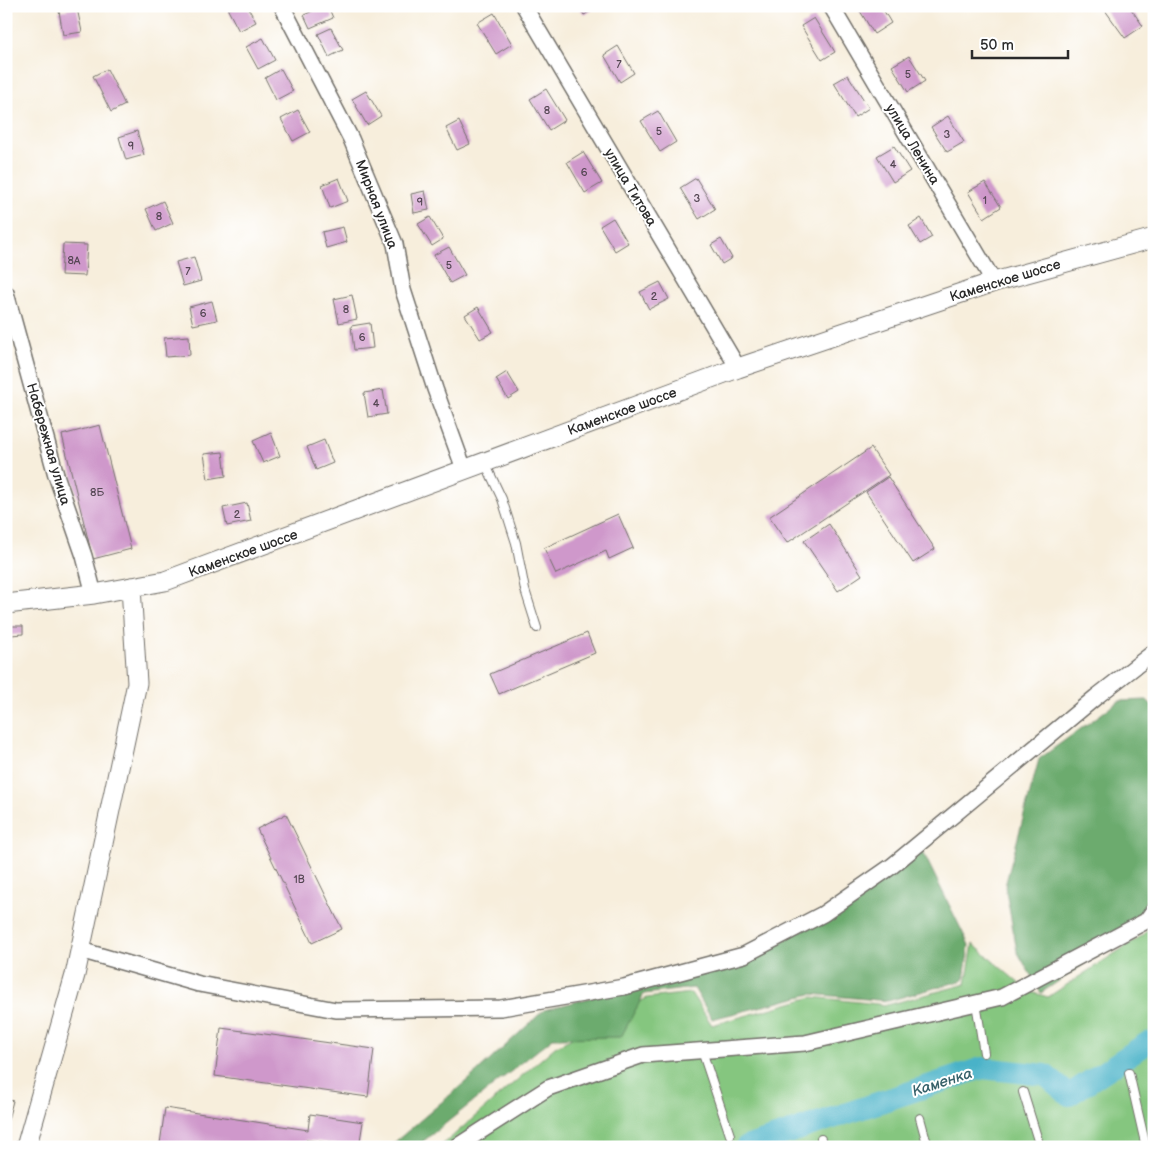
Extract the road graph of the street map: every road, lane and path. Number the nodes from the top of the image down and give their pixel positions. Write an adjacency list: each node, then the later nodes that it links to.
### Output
1 (282, 6): 9 (street, Мирная улица)
2 (524, 6): 7 (street, улица Титова)
3 (831, 6): 5 (street, улица Ленина)
4 (1154, 238): 5 (street, Каменское шоссе)
5 (994, 282): 7 (street, Каменское шоссе)
6 (6, 292): 11 (street, Набережная улица)
7 (738, 368): 8 (street, Каменское шоссе)
8 (485, 462): 9 (street, Каменское шоссе); 13 (lane)
9 (464, 469): 10 (street, Каменское шоссе)
10 (131, 587): 11 (street, Каменское шоссе); 16 (street)
11 (94, 594): 12 (street, Каменское шоссе)
12 (6, 604)
13 (537, 628)
14 (1154, 652): 16 (street)
15 (1154, 910): 17 (street)
16 (80, 950): 24 (street)
17 (976, 1003): 18 (street); 19 (lane)
18 (702, 1050): 23 (lane); 25 (street)
19 (984, 1053)
20 (1129, 1073): 28 (lane)
21 (1023, 1092): 27 (lane)
22 (920, 1118): 26 (lane)
23 (730, 1135)
24 (26, 1147)
25 (456, 1147)
26 (928, 1147)
27 (1040, 1147)
28 (1146, 1147)

